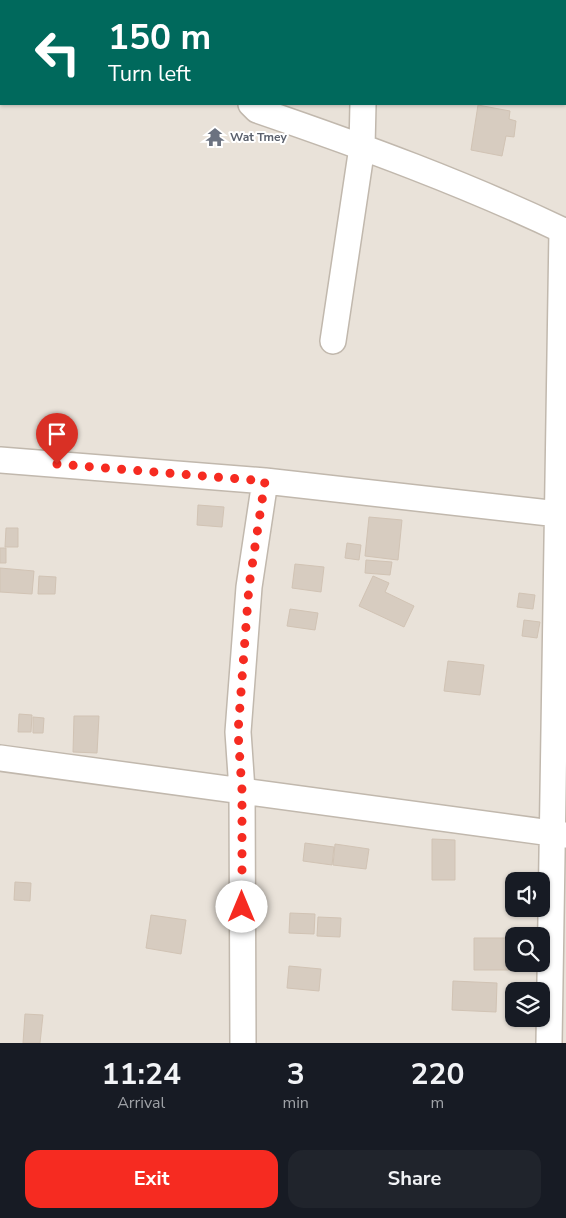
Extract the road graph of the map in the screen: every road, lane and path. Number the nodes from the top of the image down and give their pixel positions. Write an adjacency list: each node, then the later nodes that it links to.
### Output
1 (252, 105): 3 (street)
2 (363, 105): 3 (street)
3 (362, 146): 4 (street); 5 (street)
4 (564, 231): 8 (street)
5 (333, 341)
6 (0, 460): 7 (street)
7 (265, 481): 8 (street); 10 (street)
8 (558, 514): 11 (street)
9 (0, 758): 10 (street)
10 (242, 790): 11 (street); 12 (street)
11 (560, 834): 13 (street)
12 (243, 1043)
13 (549, 1043)

